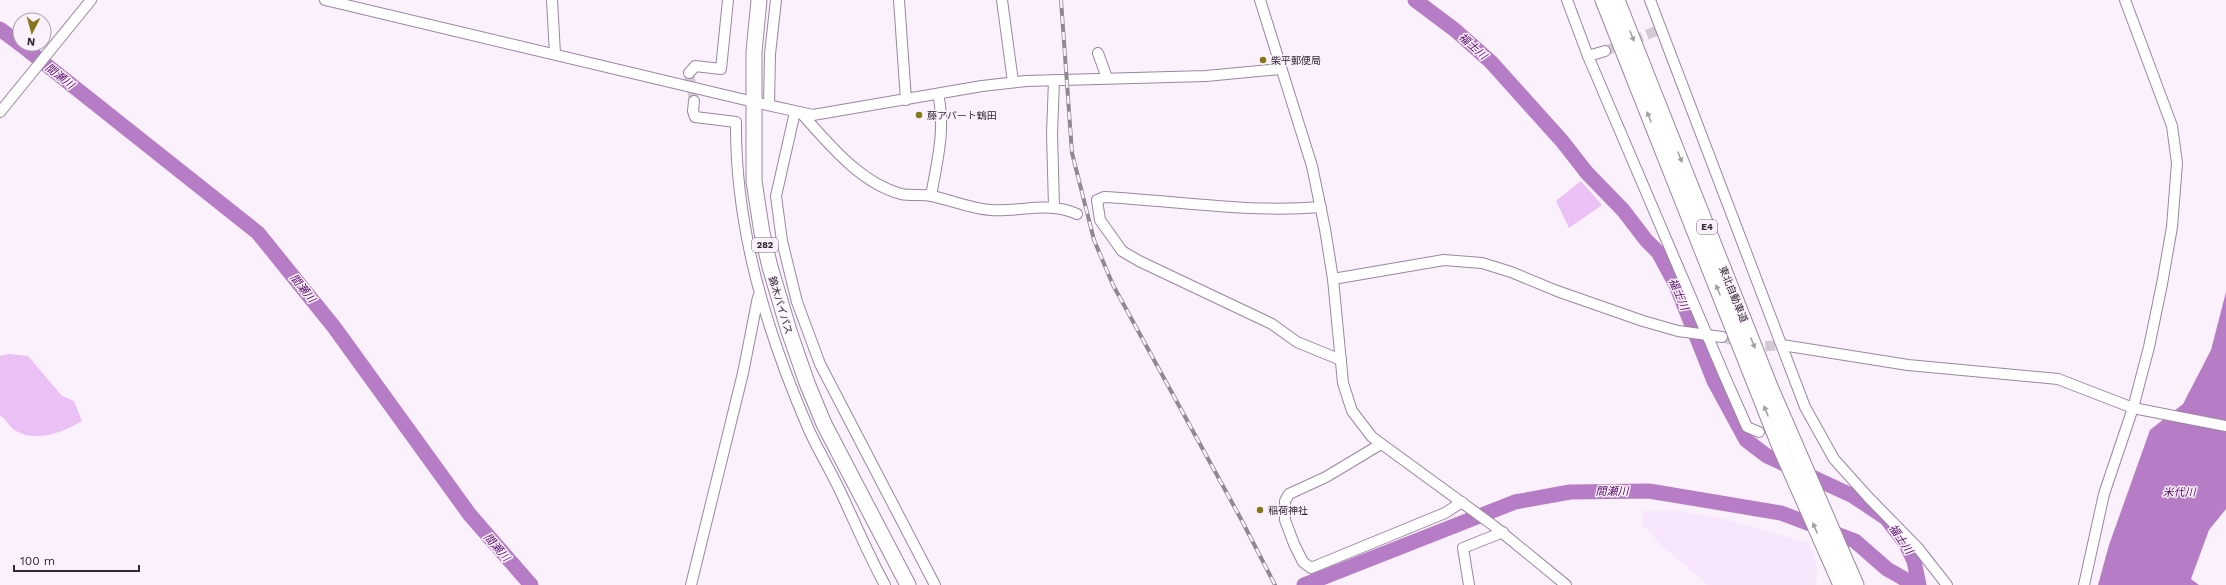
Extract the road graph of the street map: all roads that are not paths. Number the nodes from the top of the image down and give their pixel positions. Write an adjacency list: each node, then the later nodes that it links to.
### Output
1 (92, 0): 29 (street)
2 (325, 0): 17 (street)
3 (552, 0): 17 (street)
4 (728, 0): 20 (street)
5 (759, 0): 27 (highway, 錦木バイパス / 282)
6 (776, 0): 28 (street)
7 (899, 0): 25 (street)
8 (1002, 0): 23 (street)
9 (1260, 0): 19 (street)
10 (1567, 0): 18 (street)
11 (1603, 0): 53 (highway, 東北自動車道 / E4, one-way to 11)
12 (1617, 0): 54 (highway, 東北自動車道 / E4, one-way to 54)
13 (1650, 0): 39 (street)
14 (2125, 0): 41 (street)
15 (1604, 51): 18 (street)
16 (1098, 53): 21 (street)
17 (555, 54): 27 (street)
18 (1588, 56): 37 (street)
19 (1281, 69): 21 (street); 33 (street)
20 (689, 72)
21 (1107, 78): 22 (street)
22 (1054, 80): 23 (street); 32 (street)
23 (1013, 82): 24 (street)
24 (938, 94): 25 (street); 31 (street)
25 (906, 100): 30 (street)
26 (694, 101): 36 (street)
27 (754, 102): 28 (street); 49 (highway, 錦木バイパス / 282)
28 (769, 105): 30 (street)
29 (0, 112)
30 (798, 112): 31 (street); 50 (street)
31 (931, 196): 32 (street)
32 (1054, 207): 34 (street)
33 (1321, 207): 35 (street); 40 (street)
34 (1077, 214)
35 (1333, 279): 37 (street); 40 (street)
36 (759, 294): 47 (street); 48 (street)
37 (1708, 337): 38 (street); 43 (street)
38 (1722, 337)
39 (1782, 345): 41 (street); 55 (street)
40 (1341, 360): 44 (street)
41 (2133, 408): 42 (street); 56 (street)
42 (2226, 426)
43 (1758, 432)
44 (1381, 444): 45 (street); 45 (street)
45 (1465, 504): 46 (street)
46 (1503, 532): 51 (street); 52 (street)
47 (691, 585)
48 (885, 585)
49 (908, 585)
50 (935, 585)
51 (1469, 585)
52 (1566, 585)
53 (1840, 585)
54 (1856, 585)
55 (1947, 585)
56 (2084, 585)

